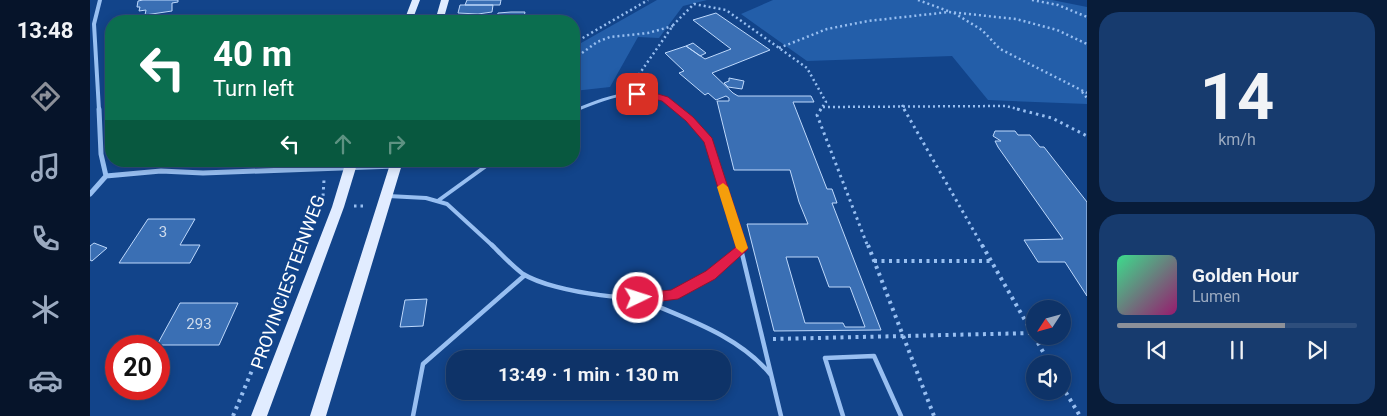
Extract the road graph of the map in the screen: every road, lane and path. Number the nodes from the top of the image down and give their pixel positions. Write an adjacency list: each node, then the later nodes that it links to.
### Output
1 (100, 0): 31 (street)
2 (416, 0): 10 (main road)
3 (445, 0): 11 (main road)
4 (648, 0): 14 (path)
5 (698, 0): 8 (path)
6 (918, 0): 9 (path)
7 (1032, 0): 12 (path)
8 (694, 4): 13 (path); 16 (path)
9 (949, 12): 15 (path); 16 (path); 18 (path)
10 (410, 15)
11 (440, 15)
12 (1087, 17)
13 (673, 26): 17 (path); 19 (path)
14 (580, 40)
15 (1087, 44)
16 (779, 48): 23 (path)
17 (580, 55)
18 (1080, 90): 20 (path); 21 (path)
19 (626, 93): 24 (lane); 37 (lane)
20 (1087, 93)
21 (1087, 98)
22 (902, 105): 23 (path); 25 (path); 38 (path)
23 (823, 107): 39 (path)
24 (580, 108)
25 (1087, 136)
26 (339, 167): 30 (street)
27 (349, 167): 49 (main road, PROVINCIESTEENWEG)
28 (395, 167): 33 (main road)
29 (485, 167): 35 (lane)
30 (328, 169): 31 (street); 34 (path)
31 (106, 176): 32 (street)
32 (90, 194)
33 (386, 196): 35 (lane); 50 (main road)
34 (323, 199)
35 (439, 200): 40 (lane)
36 (313, 225): 48 (path)
37 (742, 249): 41 (lane); 45 (lane)
38 (992, 260): 39 (path); 42 (path)
39 (874, 261): 44 (path)
40 (525, 275): 41 (lane); 51 (lane)
41 (638, 298): 46 (lane)
42 (1026, 321)
43 (1026, 333): 44 (path)
44 (903, 336): 45 (path); 55 (path)
45 (763, 339): 46 (lane)
46 (772, 377): 52 (lane)
47 (1070, 400): 56 (path)
48 (233, 416)
49 (260, 416)
50 (318, 416)
51 (413, 416)
52 (781, 416)
53 (843, 416): 54 (lane)
54 (900, 416)
55 (934, 416)
56 (1080, 416)

